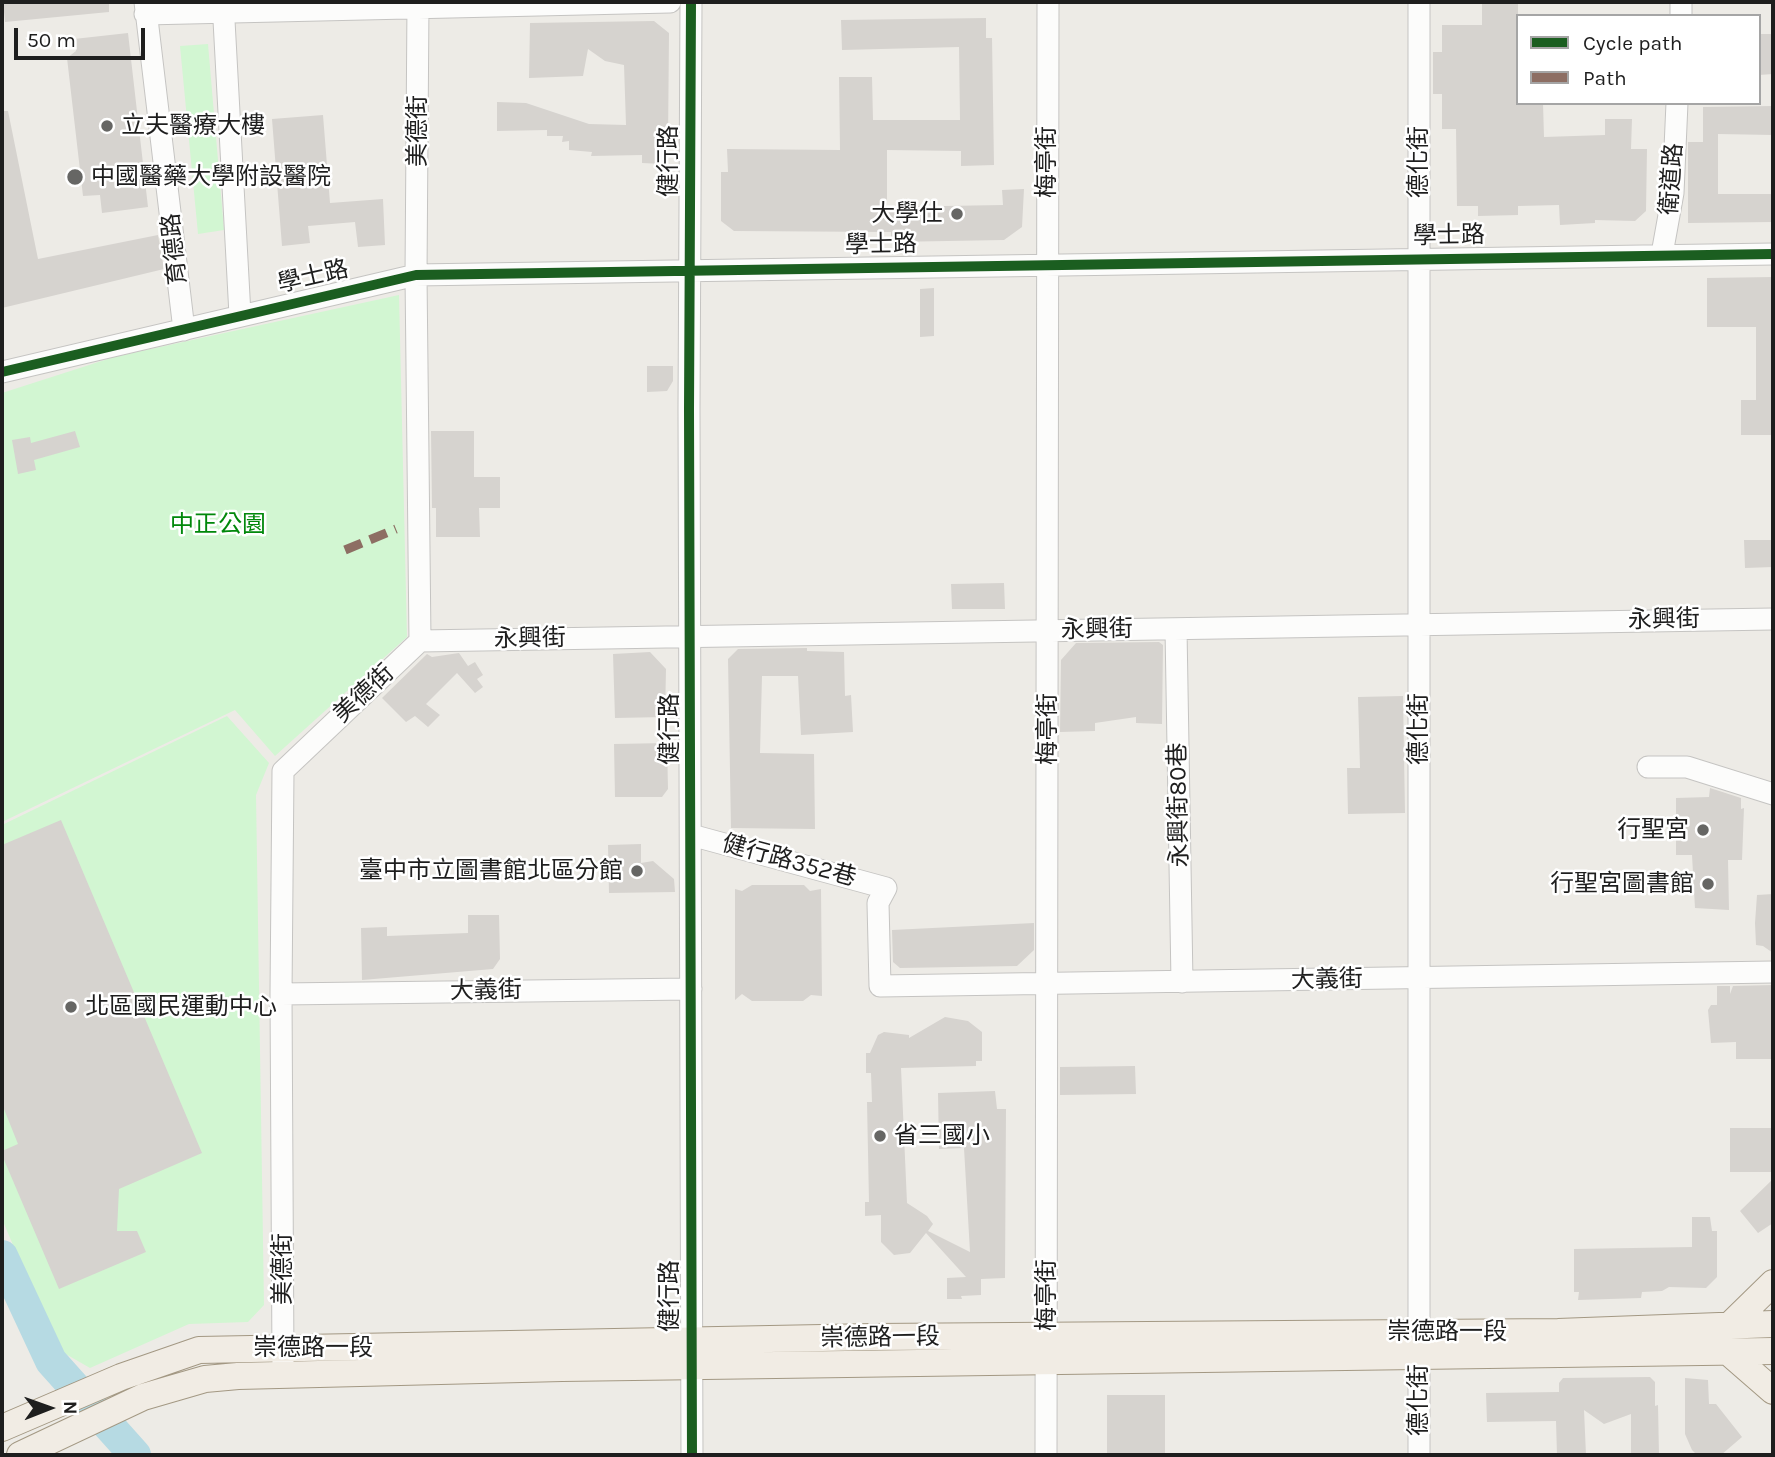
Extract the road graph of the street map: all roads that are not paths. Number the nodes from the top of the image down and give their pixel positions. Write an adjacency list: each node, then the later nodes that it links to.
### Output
1 (670, 2): 5 (street)
2 (691, 2): 13 (street, 健行路)
3 (1048, 2): 12 (street, 梅亭街)
4 (1419, 2): 11 (street, 德化街)
5 (418, 4): 6 (street); 14 (street, 美德街)
6 (223, 6): 7 (street); 15 (street)
7 (145, 8): 16 (street, 育德路)
8 (1677, 105): 9 (street, 衛道路)
9 (1662, 254): 10 (street, 學士路); 11 (street, 學士路)
10 (1773, 254)
11 (1419, 258): 12 (street, 學士路); 19 (street, 德化街)
12 (1047, 264): 13 (street, 學士路); 21 (street, 梅亭街)
13 (689, 270): 14 (street, 學士路); 22 (street, 健行路)
14 (416, 275): 15 (street, 學士路); 23 (street, 美德街)
15 (240, 315): 16 (street, 學士路)
16 (184, 330): 17 (street, 學士路)
17 (2, 372)
18 (1773, 619): 19 (street, 永興街)
19 (1419, 624): 20 (street, 永興街); 28 (street, 德化街)
20 (1175, 629): 21 (street, 永興街); 29 (street, 永興街80巷)
21 (1049, 631): 22 (street, 永興街); 30 (street, 梅亭街)
22 (690, 637): 23 (street, 永興街); 26 (street, 健行路)
23 (420, 641): 33 (street, 美德街)
24 (1648, 767): 25 (street)
25 (1773, 794)
26 (691, 835): 31 (street, 健行路352巷); 32 (street, 健行路)
27 (1773, 972): 28 (street, 大義街)
28 (1419, 978): 29 (street, 大義街); 37 (street, 德化街)
29 (1182, 982): 30 (street, 大義街)
30 (1046, 985): 31 (street, 大義街); 39 (street, 梅亭街)
31 (880, 986)
32 (691, 989): 33 (street, 大義街); 41 (street, 健行路)
33 (281, 994): 38 (street, 美德街)
34 (1773, 1283): 36 (main road)
35 (1773, 1324): 36 (main road, 崇德路一段)
36 (1728, 1338): 37 (main road, 崇德路一段); 40 (main road, 崇德路一段); 43 (main road)
37 (1419, 1344): 39 (main road, 崇德路一段); 48 (street, 德化街)
38 (283, 1350): 41 (main road, 崇德路一段); 42 (street, 美德街); 44 (main road, 崇德路一段)
39 (1046, 1350): 41 (main road, 崇德路一段); 47 (street, 梅亭街)
40 (1773, 1351)
41 (692, 1354): 42 (main road, 崇德路一段); 46 (street, 健行路)
42 (283, 1377): 45 (main road, 崇德路一段)
43 (1773, 1391)
44 (2, 1428)
45 (20, 1455)
46 (692, 1455)
47 (1046, 1455)
48 (1419, 1455)

